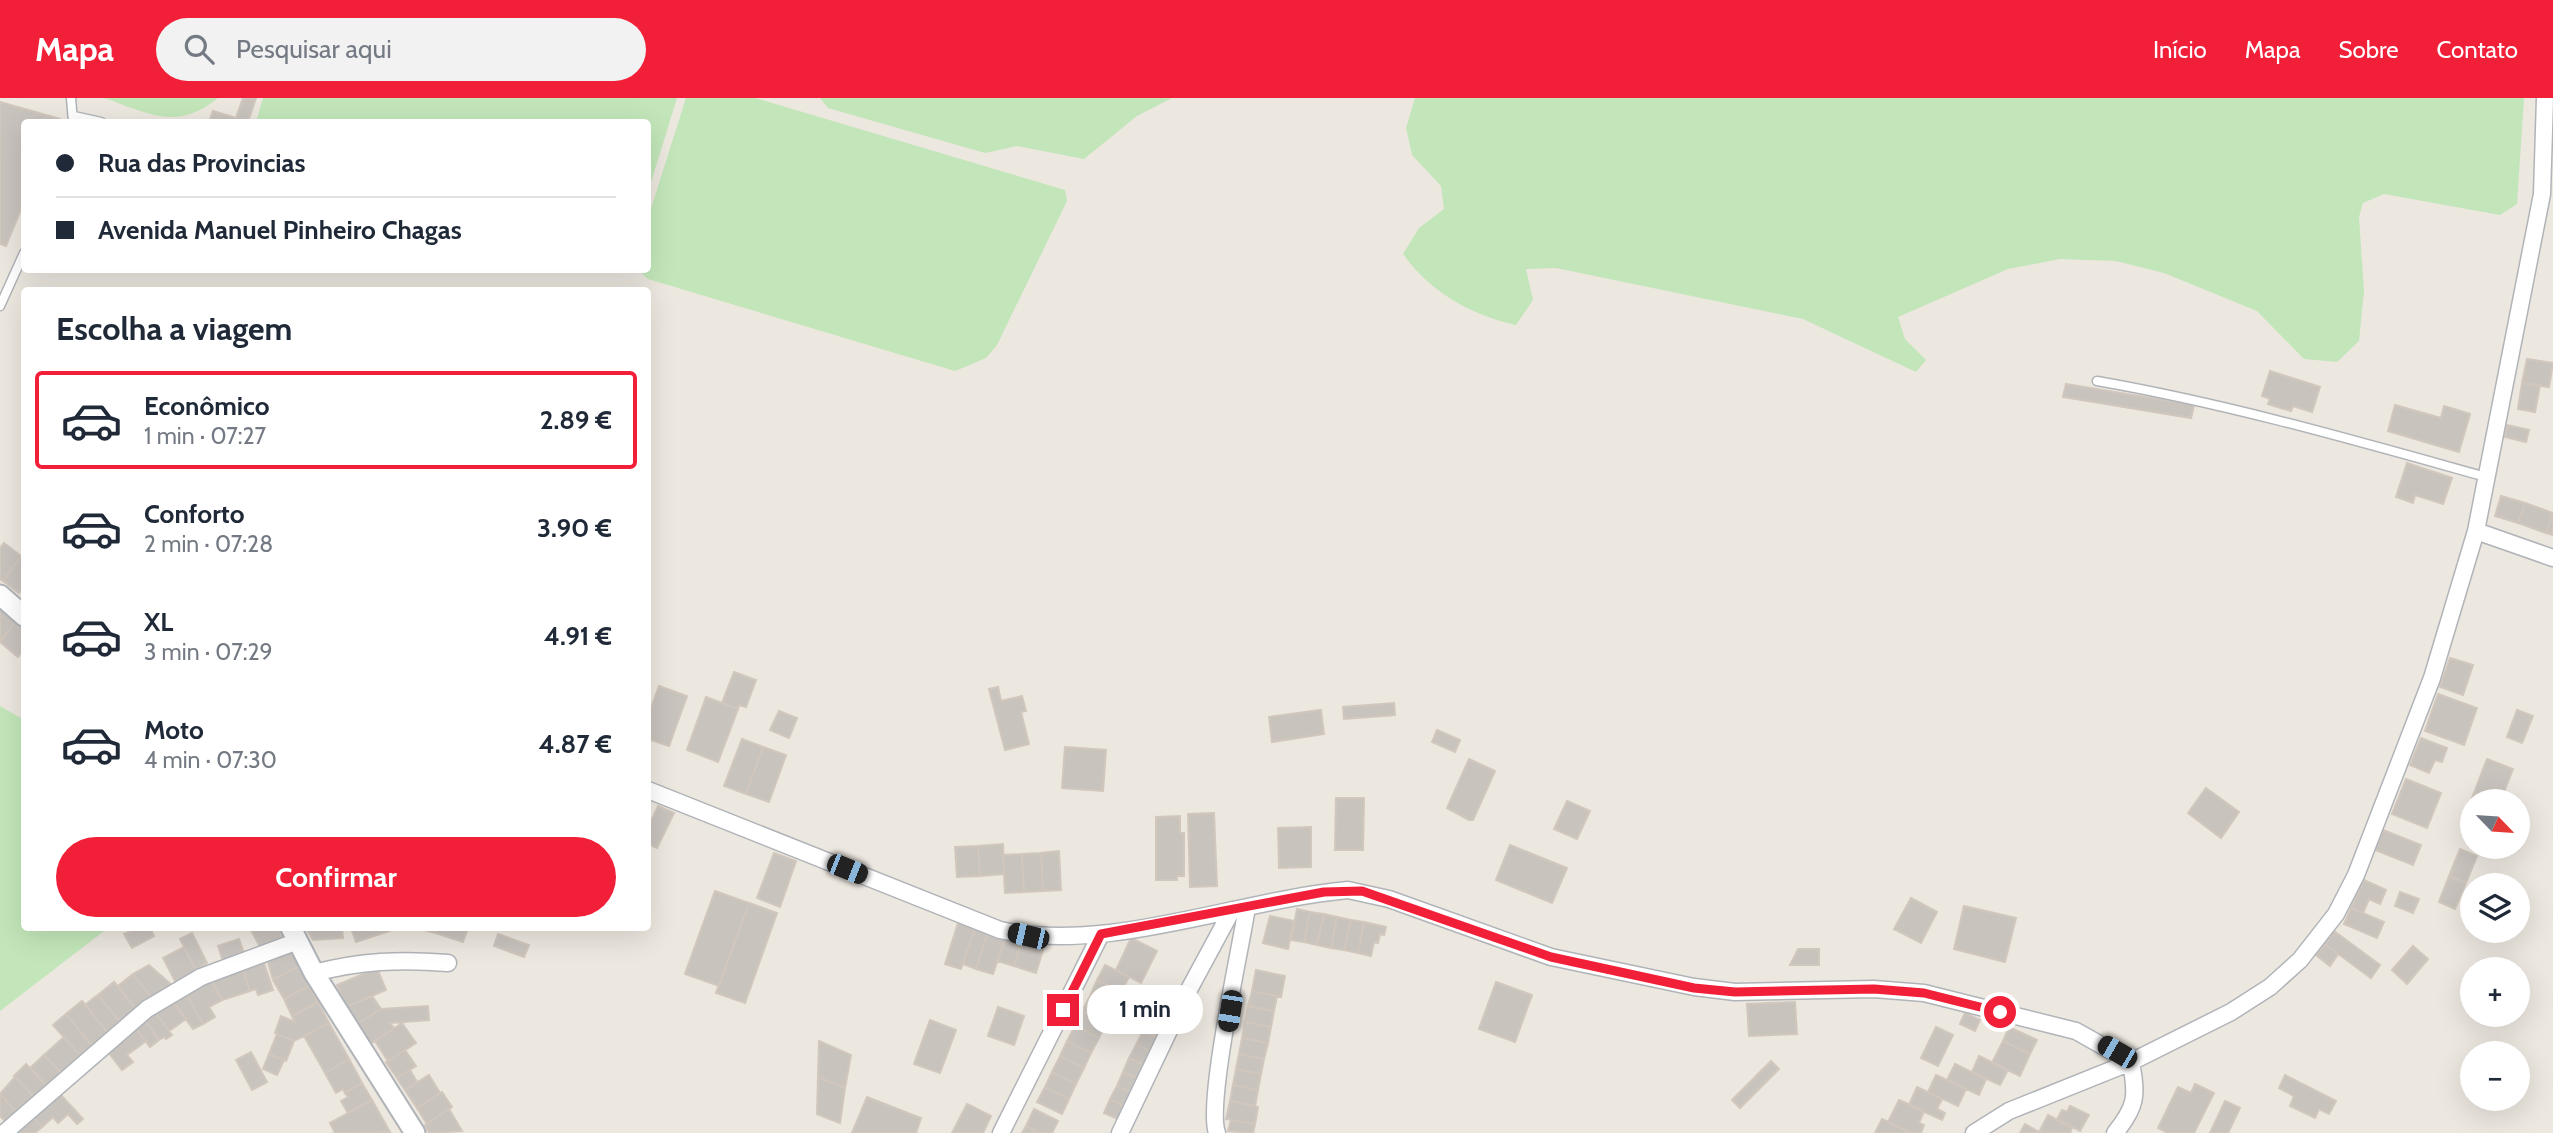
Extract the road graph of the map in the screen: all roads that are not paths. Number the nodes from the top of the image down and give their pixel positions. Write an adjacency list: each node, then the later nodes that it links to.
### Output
1 (71, 98): 3 (lane)
2 (2545, 98): 7 (street)
3 (74, 119)
4 (21, 260): 5 (lane)
5 (0, 306)
6 (2097, 381): 7 (lane)
7 (2486, 477): 8 (street)
8 (2476, 531): 9 (street); 18 (street)
9 (2553, 558)
10 (0, 595): 11 (street)
11 (21, 612)
12 (651, 791): 15 (street)
13 (1240, 908): 15 (street); 18 (street); 22 (street); 23 (street)
14 (295, 934): 17 (street); 19 (street)
15 (1101, 934): 21 (street)
16 (448, 963): 17 (street)
17 (314, 972): 20 (street)
18 (2131, 1062): 24 (street); 25 (street)
19 (4, 1133)
20 (415, 1133)
21 (1001, 1133)
22 (1120, 1133)
23 (1217, 1133)
24 (1974, 1133)
25 (2115, 1133)

